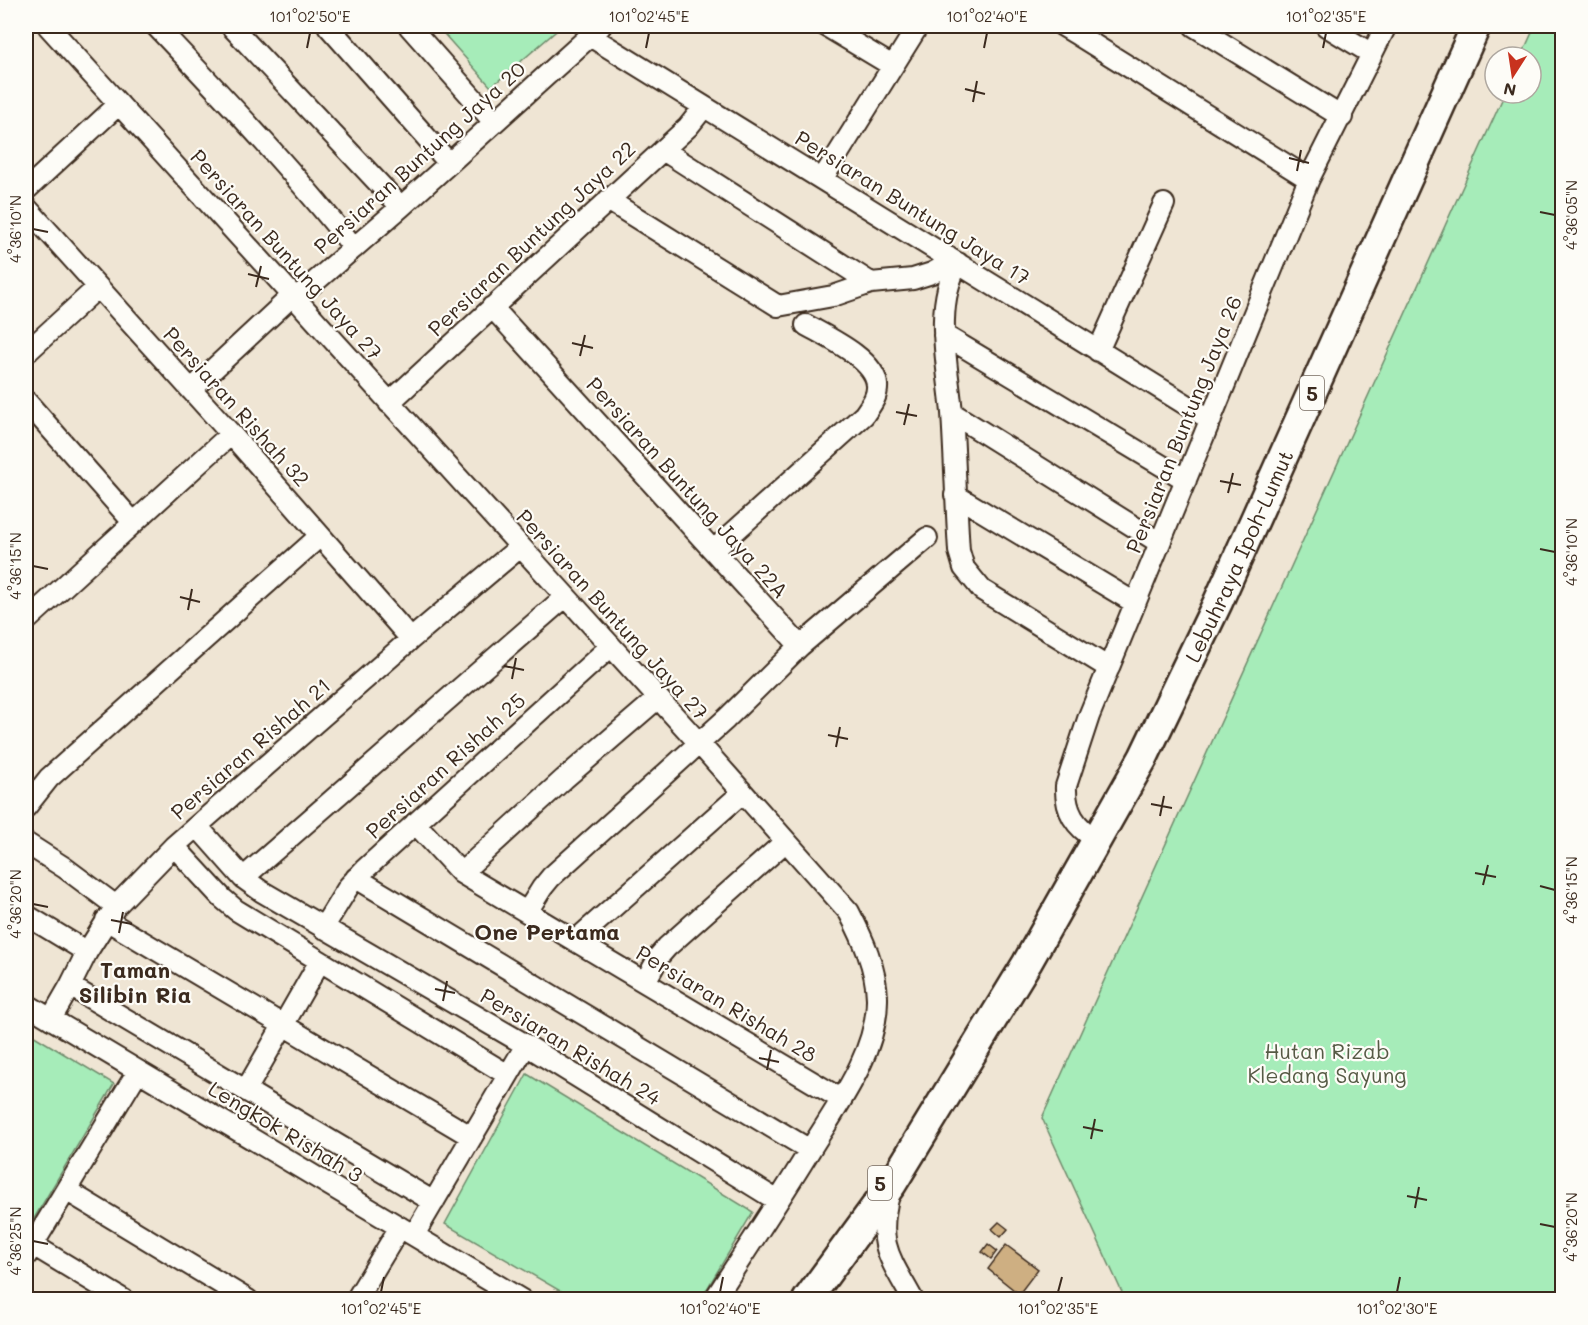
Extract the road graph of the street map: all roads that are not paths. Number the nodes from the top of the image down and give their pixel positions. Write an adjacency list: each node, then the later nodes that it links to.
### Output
1 (48, 26): 16 (street, Persiaran Buntung Jaya 27)
2 (156, 26): 29 (street)
3 (231, 26): 28 (street)
4 (328, 26): 21 (street)
5 (409, 26): 19 (street)
6 (826, 26): 15 (street)
7 (918, 26): 15 (street)
8 (1194, 26): 18 (street)
9 (1326, 26): 14 (street)
10 (1386, 26): 14 (street, Persiaran Buntung Jaya 26)
11 (1476, 26): 66 (highway, Lebuhraya Ipoh-Lumut / 5)
12 (1075, 29): 23 (street)
13 (595, 31): 17 (street, Persiaran Buntung Jaya 17); 19 (street, Persiaran Buntung Jaya 20)
14 (1372, 54): 18 (street, Persiaran Buntung Jaya 26)
15 (891, 65): 22 (street)
16 (119, 104): 24 (street); 33 (street, Persiaran Buntung Jaya 27)
17 (704, 107): 20 (street, Persiaran Buntung Jaya 22); 22 (street, Persiaran Buntung Jaya 17)
18 (1342, 117): 23 (street, Persiaran Buntung Jaya 26)
19 (494, 122): 21 (street, Persiaran Buntung Jaya 20)
20 (663, 150): 25 (street, Persiaran Buntung Jaya 22); 31 (street)
21 (449, 163): 28 (street, Persiaran Buntung Jaya 20)
22 (823, 178): 30 (street, Persiaran Buntung Jaya 17)
23 (1310, 179): 43 (street, Persiaran Buntung Jaya 26)
24 (26, 190)
25 (608, 200): 31 (street); 34 (street, Persiaran Buntung Jaya 22)
26 (1164, 204): 37 (street)
27 (26, 207): 32 (street, Persiaran Rishah 32)
28 (401, 207): 29 (street, Persiaran Buntung Jaya 20)
29 (354, 248): 33 (street, Persiaran Buntung Jaya 20)
30 (953, 260): 31 (street); 36 (street); 37 (street, Persiaran Buntung Jaya 17)
31 (871, 283)
32 (97, 288): 38 (street); 39 (street, Persiaran Rishah 32)
33 (293, 297): 39 (street, Persiaran Buntung Jaya 20); 41 (street, Persiaran Buntung Jaya 27)
34 (492, 307): 41 (street, Persiaran Buntung Jaya 22); 52 (street, Persiaran Buntung Jaya 22A)
35 (806, 325): 52 (street)
36 (944, 335): 42 (street); 45 (street)
37 (1098, 351): 43 (street, Persiaran Buntung Jaya 17)
38 (26, 353)
39 (191, 390): 44 (street, Persiaran Rishah 32)
40 (26, 401): 47 (street)
41 (389, 403): 51 (street, Persiaran Buntung Jaya 27)
42 (952, 413): 46 (street); 50 (street)
43 (1211, 420): 45 (street, Persiaran Buntung Jaya 26)
44 (231, 434): 47 (street); 48 (street, Persiaran Rishah 32)
45 (1186, 480): 50 (street, Persiaran Buntung Jaya 26)
46 (955, 495): 54 (street); 59 (street)
47 (133, 522): 55 (street)
48 (320, 536): 56 (street, Persiaran Rishah 32); 63 (street)
49 (927, 538): 57 (street)
50 (1160, 543): 54 (street, Persiaran Buntung Jaya 26)
51 (520, 547): 53 (street, Persiaran Buntung Jaya 27); 56 (street, Persiaran Rishah 21)
52 (714, 550): 57 (street, Persiaran Buntung Jaya 22A)
53 (565, 597): 58 (street, Persiaran Buntung Jaya 27); 71 (street)
54 (1135, 603): 59 (street, Persiaran Buntung Jaya 26)
55 (29, 610)
56 (411, 639): 65 (street, Persiaran Rishah 21)
57 (800, 646): 61 (street)
58 (610, 647): 60 (street, Persiaran Buntung Jaya 27); 64 (street, Persiaran Rishah 25)
59 (1109, 669): 66 (street, Persiaran Buntung Jaya 26)
60 (657, 699): 61 (street, Persiaran Buntung Jaya 27); 70 (street)
61 (698, 742): 62 (street, Persiaran Buntung Jaya 27); 73 (street)
62 (742, 793): 67 (street, Persiaran Buntung Jaya 27); 77 (street)
63 (26, 807)
64 (415, 823): 70 (street, Persiaran Rishah 28); 72 (street, Persiaran Rishah 25)
65 (197, 826): 69 (street, Persiaran Rishah 21); 71 (street, Persiaran Rishah 24)
66 (1097, 840): 86 (highway, Lebuhraya Ipoh-Lumut / 5)
67 (786, 841): 80 (street); 90 (street, Persiaran Buntung Jaya 27)
68 (26, 843): 74 (street)
69 (174, 846): 74 (street, Persiaran Rishah 21); 79 (street)
70 (461, 873): 73 (street, Persiaran Rishah 28)
71 (243, 878): 76 (street, Persiaran Rishah 24)
72 (356, 878): 76 (street, Persiaran Rishah 25); 92 (street)
73 (527, 912): 77 (street, Persiaran Rishah 28)
74 (111, 913): 78 (street, Persiaran Rishah 21); 84 (street)
75 (26, 915): 78 (street)
76 (323, 928): 85 (street, Persiaran Rishah 24)
77 (575, 941): 80 (street, Persiaran Rishah 28)
78 (87, 952): 81 (street, Persiaran Rishah 21)
79 (320, 961): 84 (street); 88 (street)
80 (645, 982): 90 (street, Persiaran Rishah 28)
81 (70, 986): 83 (street, Persiaran Rishah 21); 89 (street, Lengkok Rishah 3)
82 (26, 1004): 83 (street, Lengkok Rishah 3)
83 (51, 1019): 87 (street, Lengkok Rishah 3)
84 (284, 1026): 89 (street); 91 (street)
85 (526, 1045): 88 (street); 95 (street, Persiaran Rishah 24)
86 (965, 1066): 93 (highway, Lebuhraya Ipoh-Lumut / 5); 104 (highway, Lebuhraya Ipoh-Lumut / 5)
87 (138, 1071): 94 (street); 97 (street, Lengkok Rishah 3)
88 (508, 1075): 91 (street)
89 (246, 1090): 96 (street, Lengkok Rishah 3)
90 (841, 1099): 92 (street, Persiaran Buntung Jaya 27)
91 (472, 1137): 96 (street)
92 (810, 1150): 95 (street, Persiaran Buntung Jaya 27)
93 (892, 1184): 105 (highway, Lebuhraya Ipoh-Lumut / 5); 106 (street)
94 (66, 1190): 98 (street); 100 (street)
95 (778, 1201): 103 (street, Persiaran Buntung Jaya 27)
96 (434, 1202): 97 (street)
97 (407, 1231): 101 (street); 102 (street, Lengkok Rishah 3)
98 (29, 1250): 99 (street)
99 (124, 1299)
100 (248, 1299)
101 (356, 1299)
102 (522, 1299)
103 (714, 1299)
104 (792, 1299)
105 (807, 1299)
106 (913, 1299)

